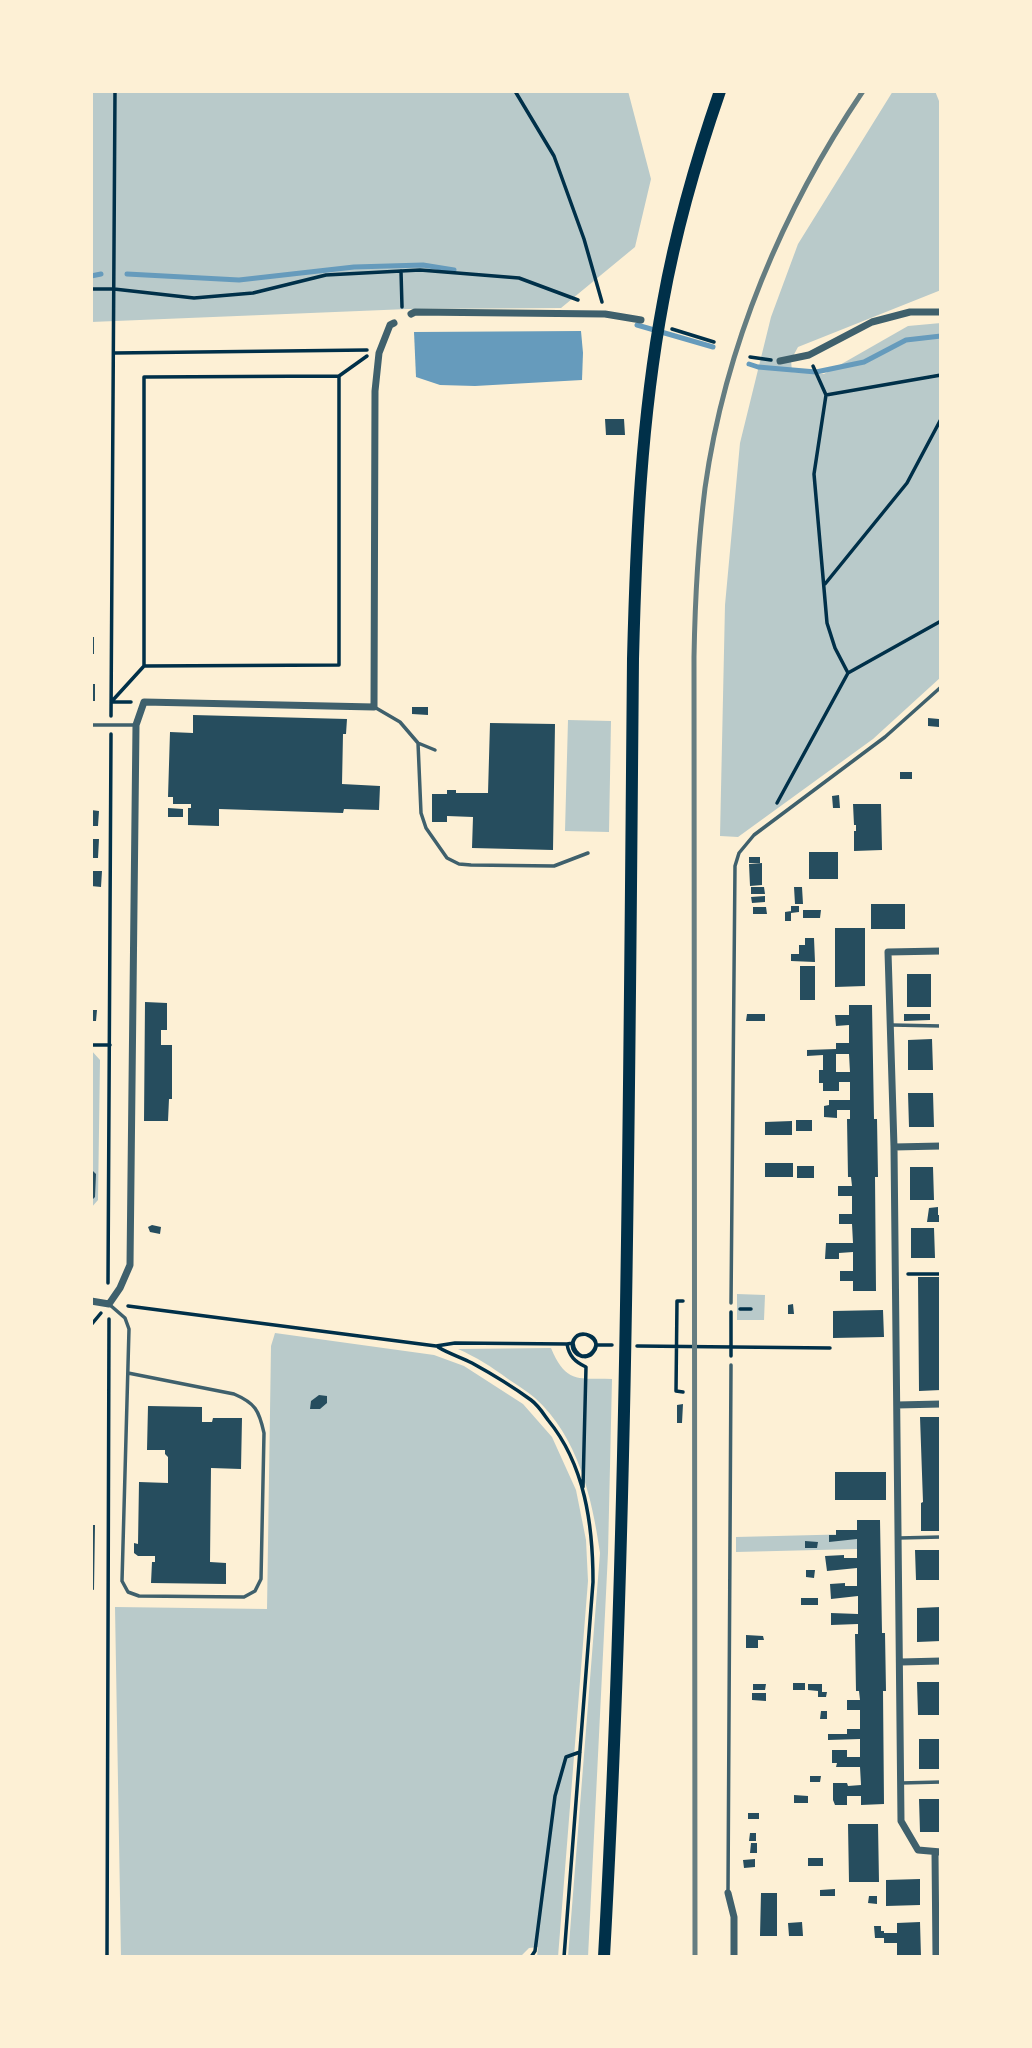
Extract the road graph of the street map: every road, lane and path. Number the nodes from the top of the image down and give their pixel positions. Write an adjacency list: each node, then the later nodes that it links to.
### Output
1 (115, 91): 6 (path)
2 (515, 91): 11 (path)
3 (720, 91): 79 (main road)
4 (401, 271): 6 (path); 7 (path); 8 (path)
5 (91, 289): 6 (path)
6 (114, 289): 17 (path)
7 (402, 294)
8 (582, 301)
9 (941, 312): 19 (street)
10 (411, 314): 11 (street)
11 (605, 314): 12 (street)
12 (640, 320)
13 (394, 323): 33 (street)
14 (667, 327): 15 (path)
15 (714, 342)
16 (378, 349): 17 (path)
17 (114, 353): 31 (path)
18 (369, 355): 23 (path)
19 (809, 355): 21 (street); 24 (path)
20 (750, 357): 21 (path)
21 (780, 361)
22 (941, 375): 24 (path)
23 (339, 376): 28 (path); 28 (path)
24 (826, 395): 26 (path)
25 (941, 419): 26 (path)
26 (824, 586): 29 (path)
27 (941, 621): 29 (path)
28 (144, 666): 31 (path)
29 (848, 673): 39 (path)
30 (941, 687): 39 (lane)
31 (112, 702): 32 (path); 35 (path)
32 (144, 702): 33 (street); 36 (street)
33 (374, 707): 37 (lane)
34 (91, 725): 35 (lane)
35 (111, 726): 36 (lane); 45 (path)
36 (136, 726): 53 (street)
37 (418, 743): 38 (lane); 40 (lane)
38 (435, 750)
39 (775, 818): 52 (lane)
40 (589, 853)
41 (941, 951): 42 (street)
42 (890, 1025): 43 (lane); 47 (street)
43 (941, 1026)
44 (91, 1045): 45 (path)
45 (110, 1045): 53 (path)
46 (941, 1146): 47 (street)
47 (894, 1147): 48 (street)
48 (895, 1274): 49 (path); 65 (street)
49 (941, 1274)
50 (91, 1301): 53 (street)
51 (683, 1301): 58 (path)
52 (731, 1303): 59 (path)
53 (109, 1304): 56 (path); 62 (lane); 76 (path)
54 (567, 1343): 55 (path); 56 (path); 66 (path)
55 (614, 1345)
56 (436, 1346): 66 (path)
57 (627, 1346): 58 (path)
58 (676, 1346): 59 (path); 63 (path)
59 (731, 1347): 60 (path); 61 (path)
60 (830, 1348)
61 (731, 1365): 75 (lane)
62 (128, 1373): 62 (lane)
63 (682, 1392)
64 (941, 1404): 65 (street)
65 (897, 1405): 68 (street)
66 (583, 1493): 71 (path)
67 (941, 1537): 68 (lane)
68 (899, 1538): 70 (street)
69 (941, 1661): 70 (street)
70 (901, 1662): 73 (street)
71 (580, 1752): 77 (path); 78 (path)
72 (941, 1782): 73 (lane)
73 (901, 1783): 74 (street)
74 (938, 1852): 81 (street)
75 (728, 1893): 80 (street)
76 (107, 1957)
77 (531, 1957)
78 (564, 1957)
79 (604, 1957)
80 (734, 1957)
81 (936, 1957)

